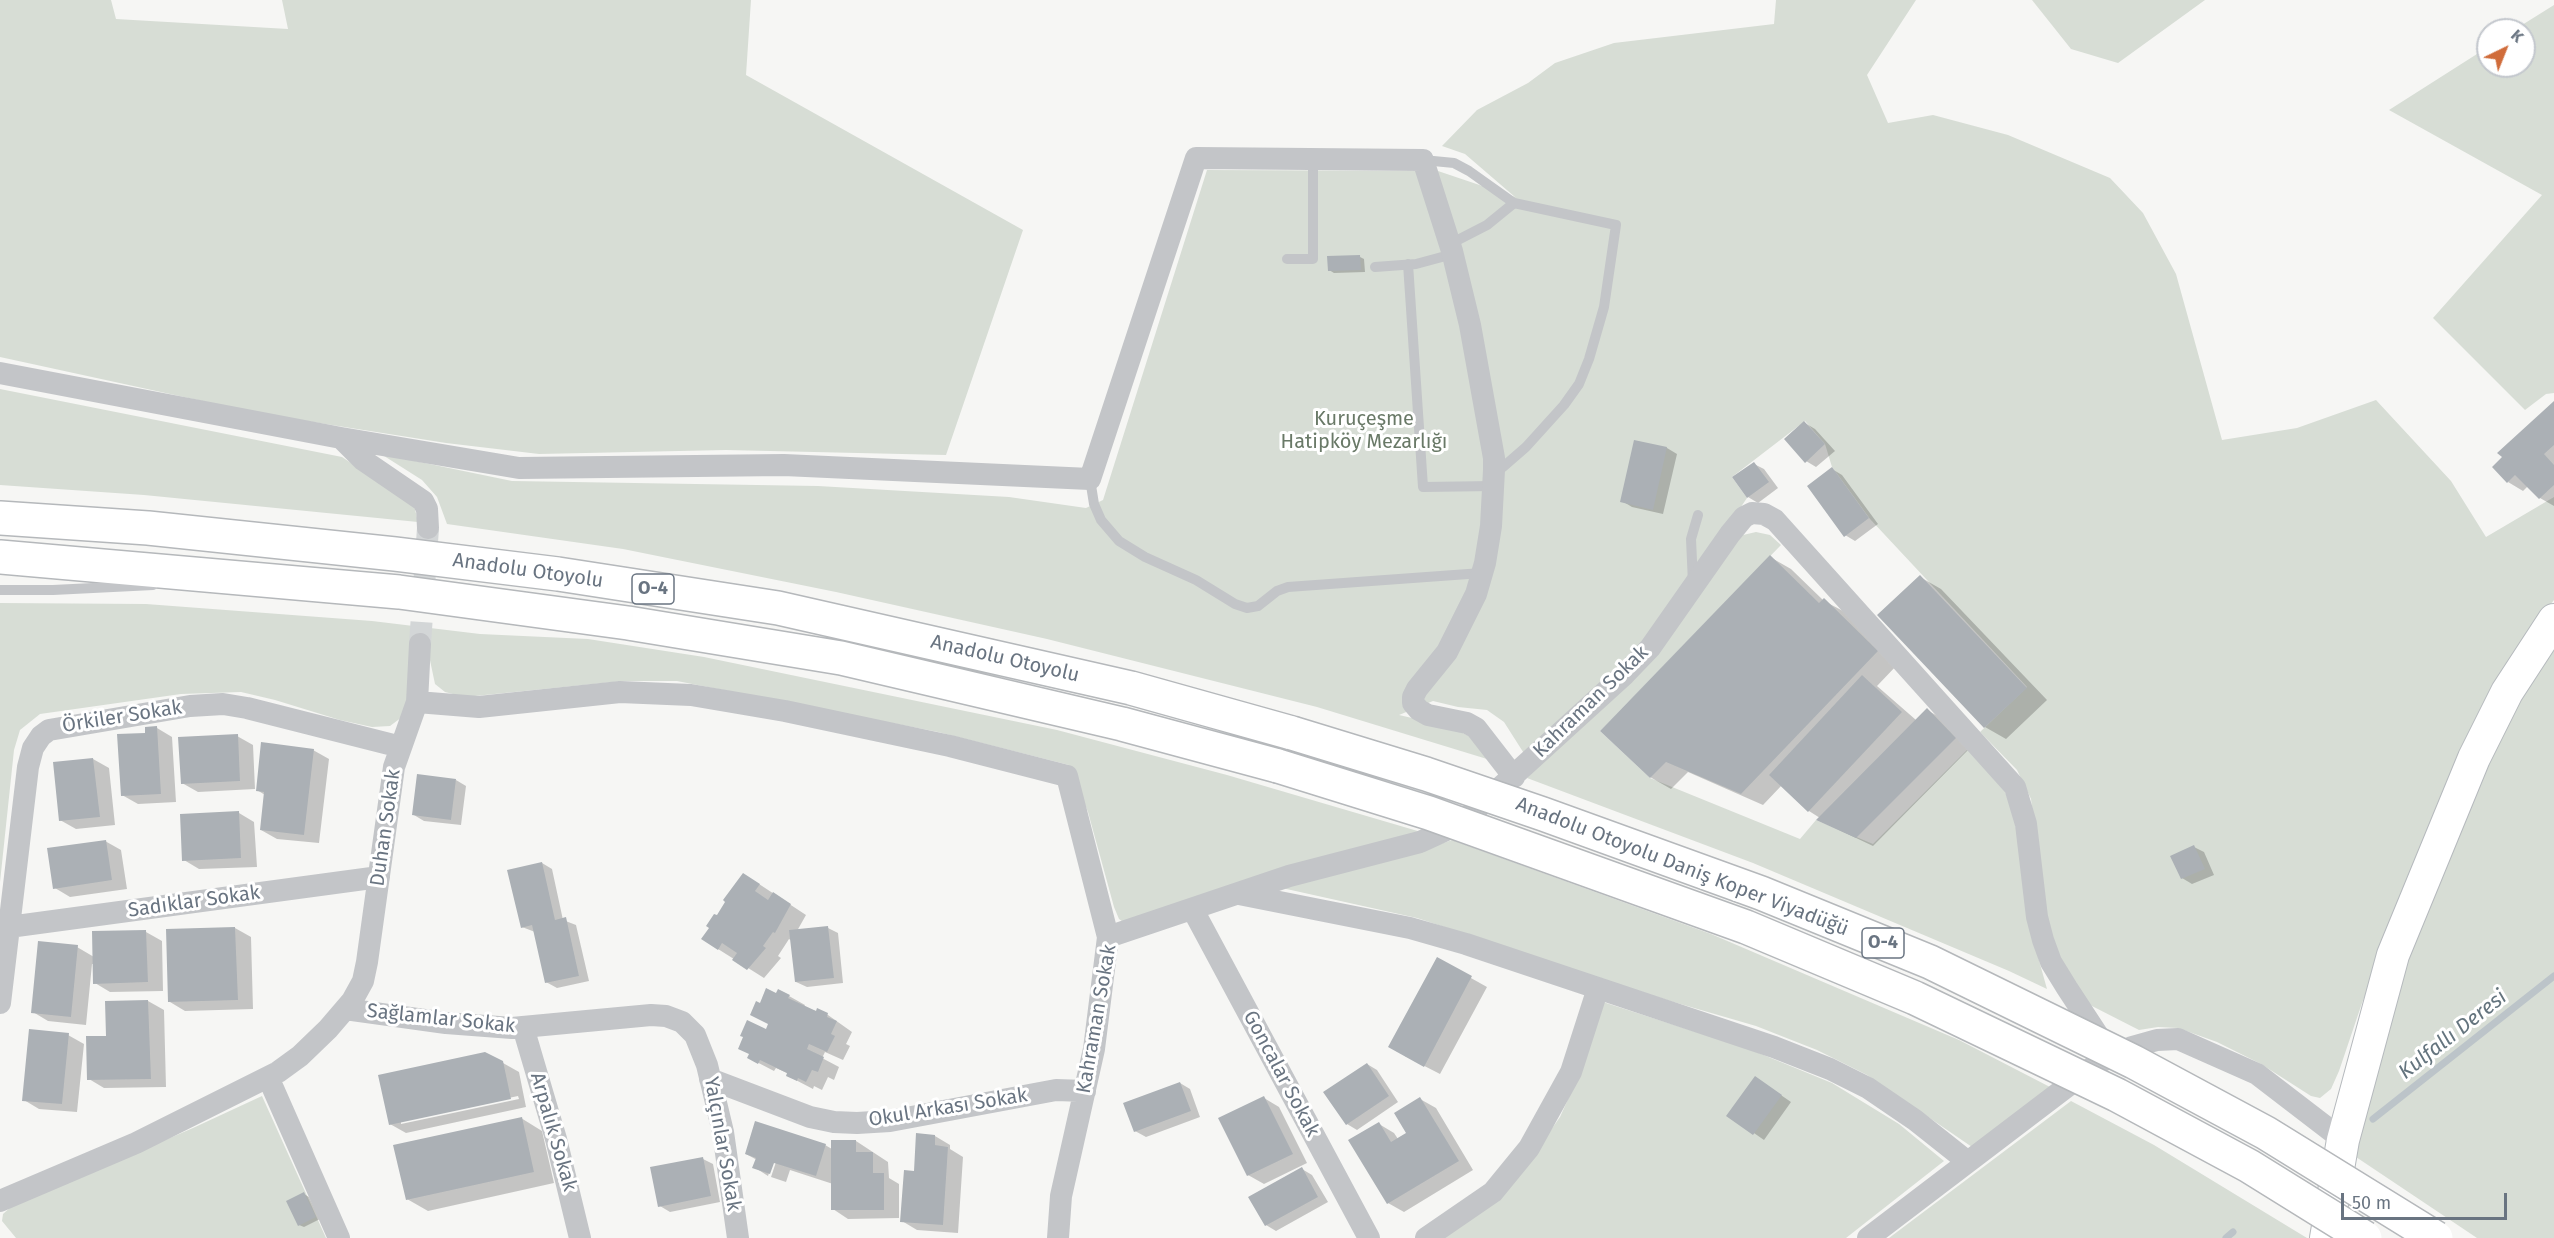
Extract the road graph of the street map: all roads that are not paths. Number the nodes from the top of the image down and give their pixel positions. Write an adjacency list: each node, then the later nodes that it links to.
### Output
1 (1313, 159): 2 (street); 5 (lane); 11 (street)
2 (1424, 160): 3 (lane); 4 (street)
3 (1514, 203): 4 (lane); 10 (lane)
4 (1451, 249): 6 (lane); 10 (street)
5 (1287, 259)
6 (1408, 264): 7 (lane); 10 (lane)
7 (1376, 267)
8 (0, 373): 9 (street)
9 (341, 438): 11 (street); 14 (street)
10 (1494, 478): 16 (street)
11 (1090, 480): 16 (lane)
12 (1698, 515): 18 (lane)
13 (0, 518): 23 (highway, Anadolu Otoyolu / O-4)
14 (428, 528)
15 (0, 557): 17 (highway, Anadolu Otoyolu / O-4)
16 (1482, 573): 26 (street)
17 (261, 579): 19 (lane); 25 (highway, Anadolu Otoyolu / O-4)
18 (1693, 587): 26 (street, Kahraman Sokak); 37 (street, Kahraman Sokak)
19 (0, 590)
20 (2554, 620): 41 (street)
21 (420, 644): 22 (street, Duhan Sokak)
22 (417, 702): 24 (street, Duhan Sokak); 31 (street)
23 (1293, 733): 53 (highway, Anadolu Otoyolu Daniş Koper Viyadüğü / O-4, bridge)
24 (401, 747): 27 (street, Duhan Sokak); 30 (street, Örkiler Sokak)
25 (1278, 766): 52 (highway, Anadolu Otoyolu Daniş Koper Viyadüğü / O-4, bridge)
26 (1514, 777): 28 (street, Kahraman Sokak)
27 (379, 877): 30 (street, Sadıklar Sokak); 34 (street, Duhan Sokak)
28 (1238, 894): 29 (street, Kahraman Sokak); 32 (street)
29 (1193, 910): 31 (street, Kahraman Sokak); 48 (street, Goncalar Sokak)
30 (9, 927): 33 (street, Örkiler Sokak)
31 (1108, 938): 40 (street, Kahraman Sokak)
32 (1598, 988): 42 (street); 49 (street)
33 (0, 1003)
34 (345, 1009): 36 (street, Sağlamlar Sokak); 38 (street, Sağlamlar Sokak)
35 (682, 1022): 36 (street, Sağlamlar Sokak); 39 (street, Yalçınlar Sokak)
36 (523, 1027): 45 (street, Arpalık Sokak)
37 (2112, 1057): 41 (street); 42 (street)
38 (268, 1077): 43 (street, Sağlamlar Sokak); 44 (street)
39 (710, 1078): 40 (street, Okul Arkası Sokak); 46 (street, Yalçınlar Sokak)
40 (1085, 1091): 47 (street, Kahraman Sokak)
41 (2343, 1140): 51 (street)
42 (1968, 1162): 50 (street)
43 (0, 1201)
44 (339, 1238)
45 (580, 1238)
46 (738, 1238)
47 (1058, 1238)
48 (1369, 1238)
49 (1426, 1238)
50 (1868, 1238)
51 (2326, 1238)
52 (2366, 1238)
53 (2436, 1238)

